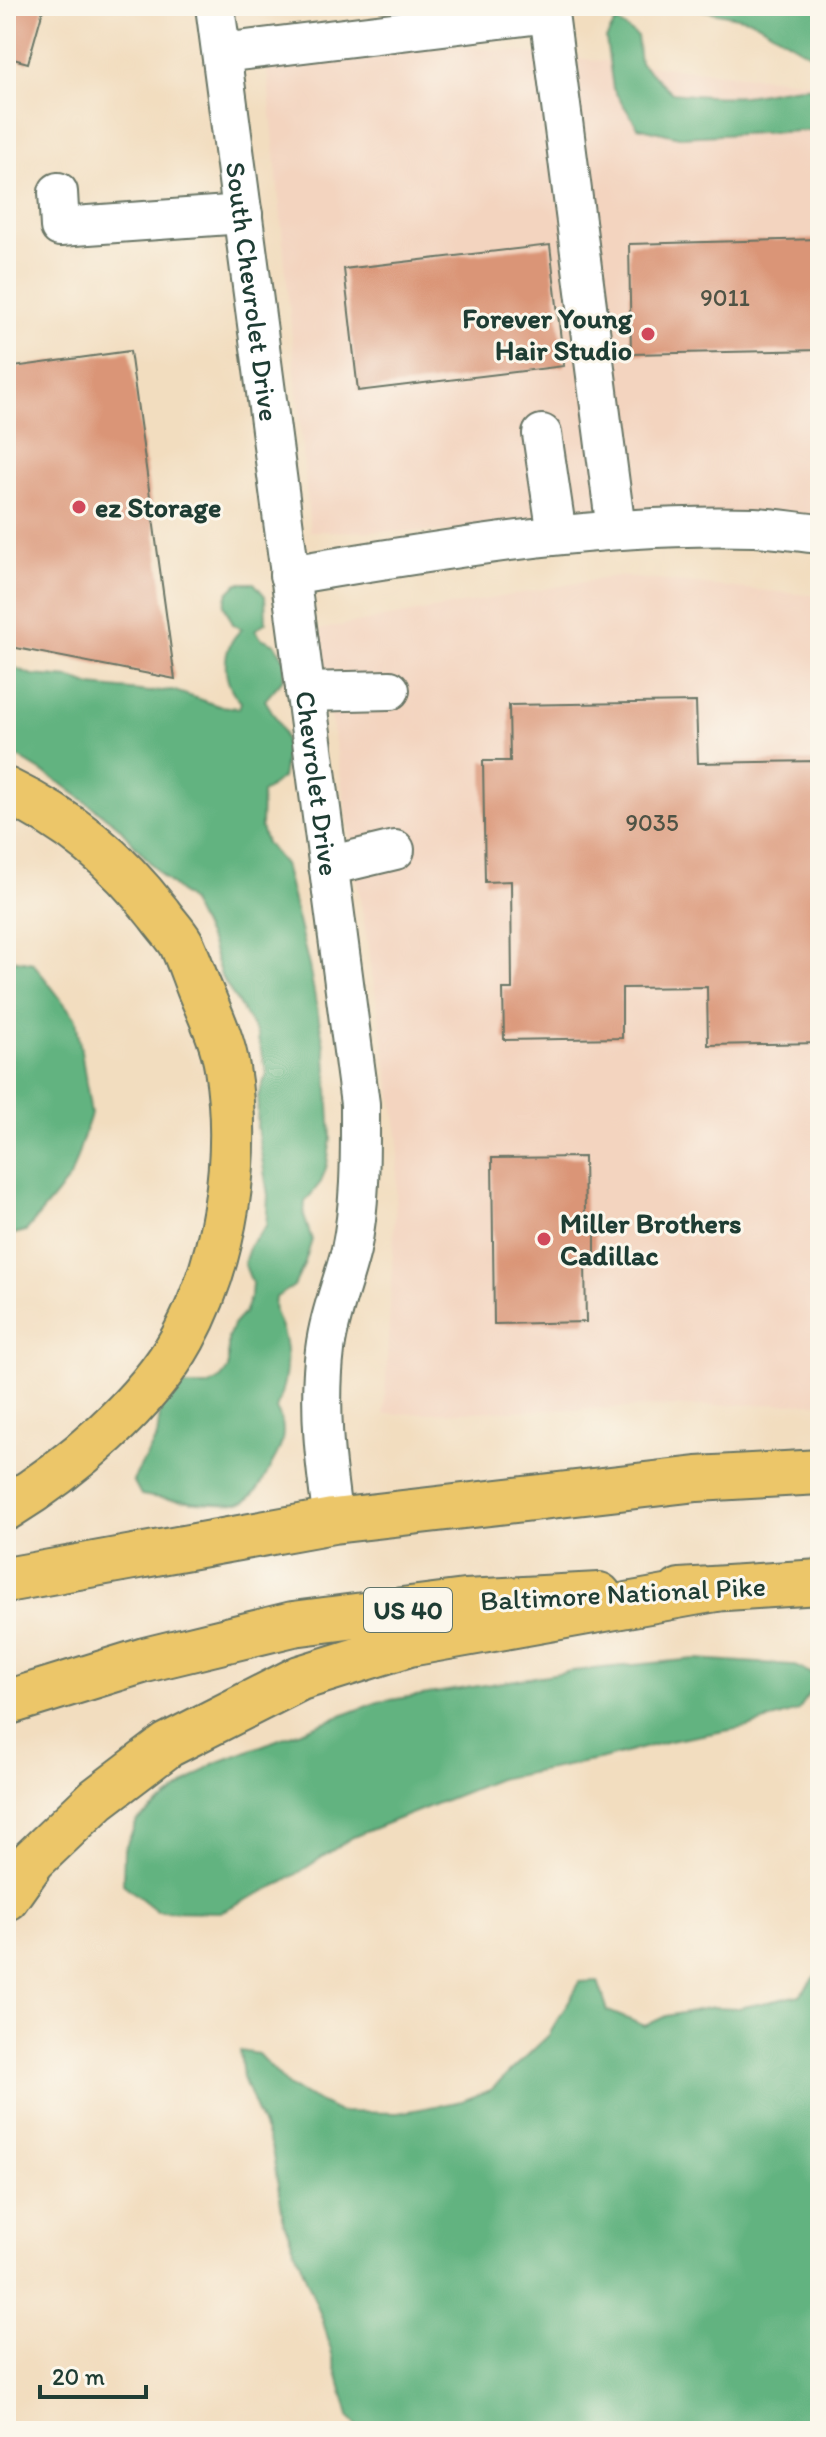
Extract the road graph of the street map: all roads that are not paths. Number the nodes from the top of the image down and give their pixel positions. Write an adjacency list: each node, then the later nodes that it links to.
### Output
1 (215, 6): 2 (street, South Chevrolet Drive)
2 (222, 53): 4 (street, South Chevrolet Drive); 6 (street)
3 (58, 192): 4 (street)
4 (243, 214): 9 (street, South Chevrolet Drive)
5 (542, 434): 8 (street)
6 (616, 530): 7 (street); 8 (street)
7 (820, 534)
8 (557, 535): 9 (street)
9 (289, 575): 11 (street, Chevrolet Drive)
10 (390, 690): 11 (street)
11 (305, 692): 14 (street, Chevrolet Drive)
12 (6, 790): 16 (main road)
13 (395, 850): 14 (street)
14 (328, 866): 17 (street, Chevrolet Drive)
15 (820, 1472): 17 (main road)
16 (6, 1508)
17 (333, 1521): 18 (main road)
18 (6, 1580)
19 (820, 1582): 20 (main road, Baltimore National Pike / US 40)
20 (716, 1589): 21 (main road, Baltimore National Pike / US 40); 22 (main road)
21 (6, 1703)
22 (6, 1898)

